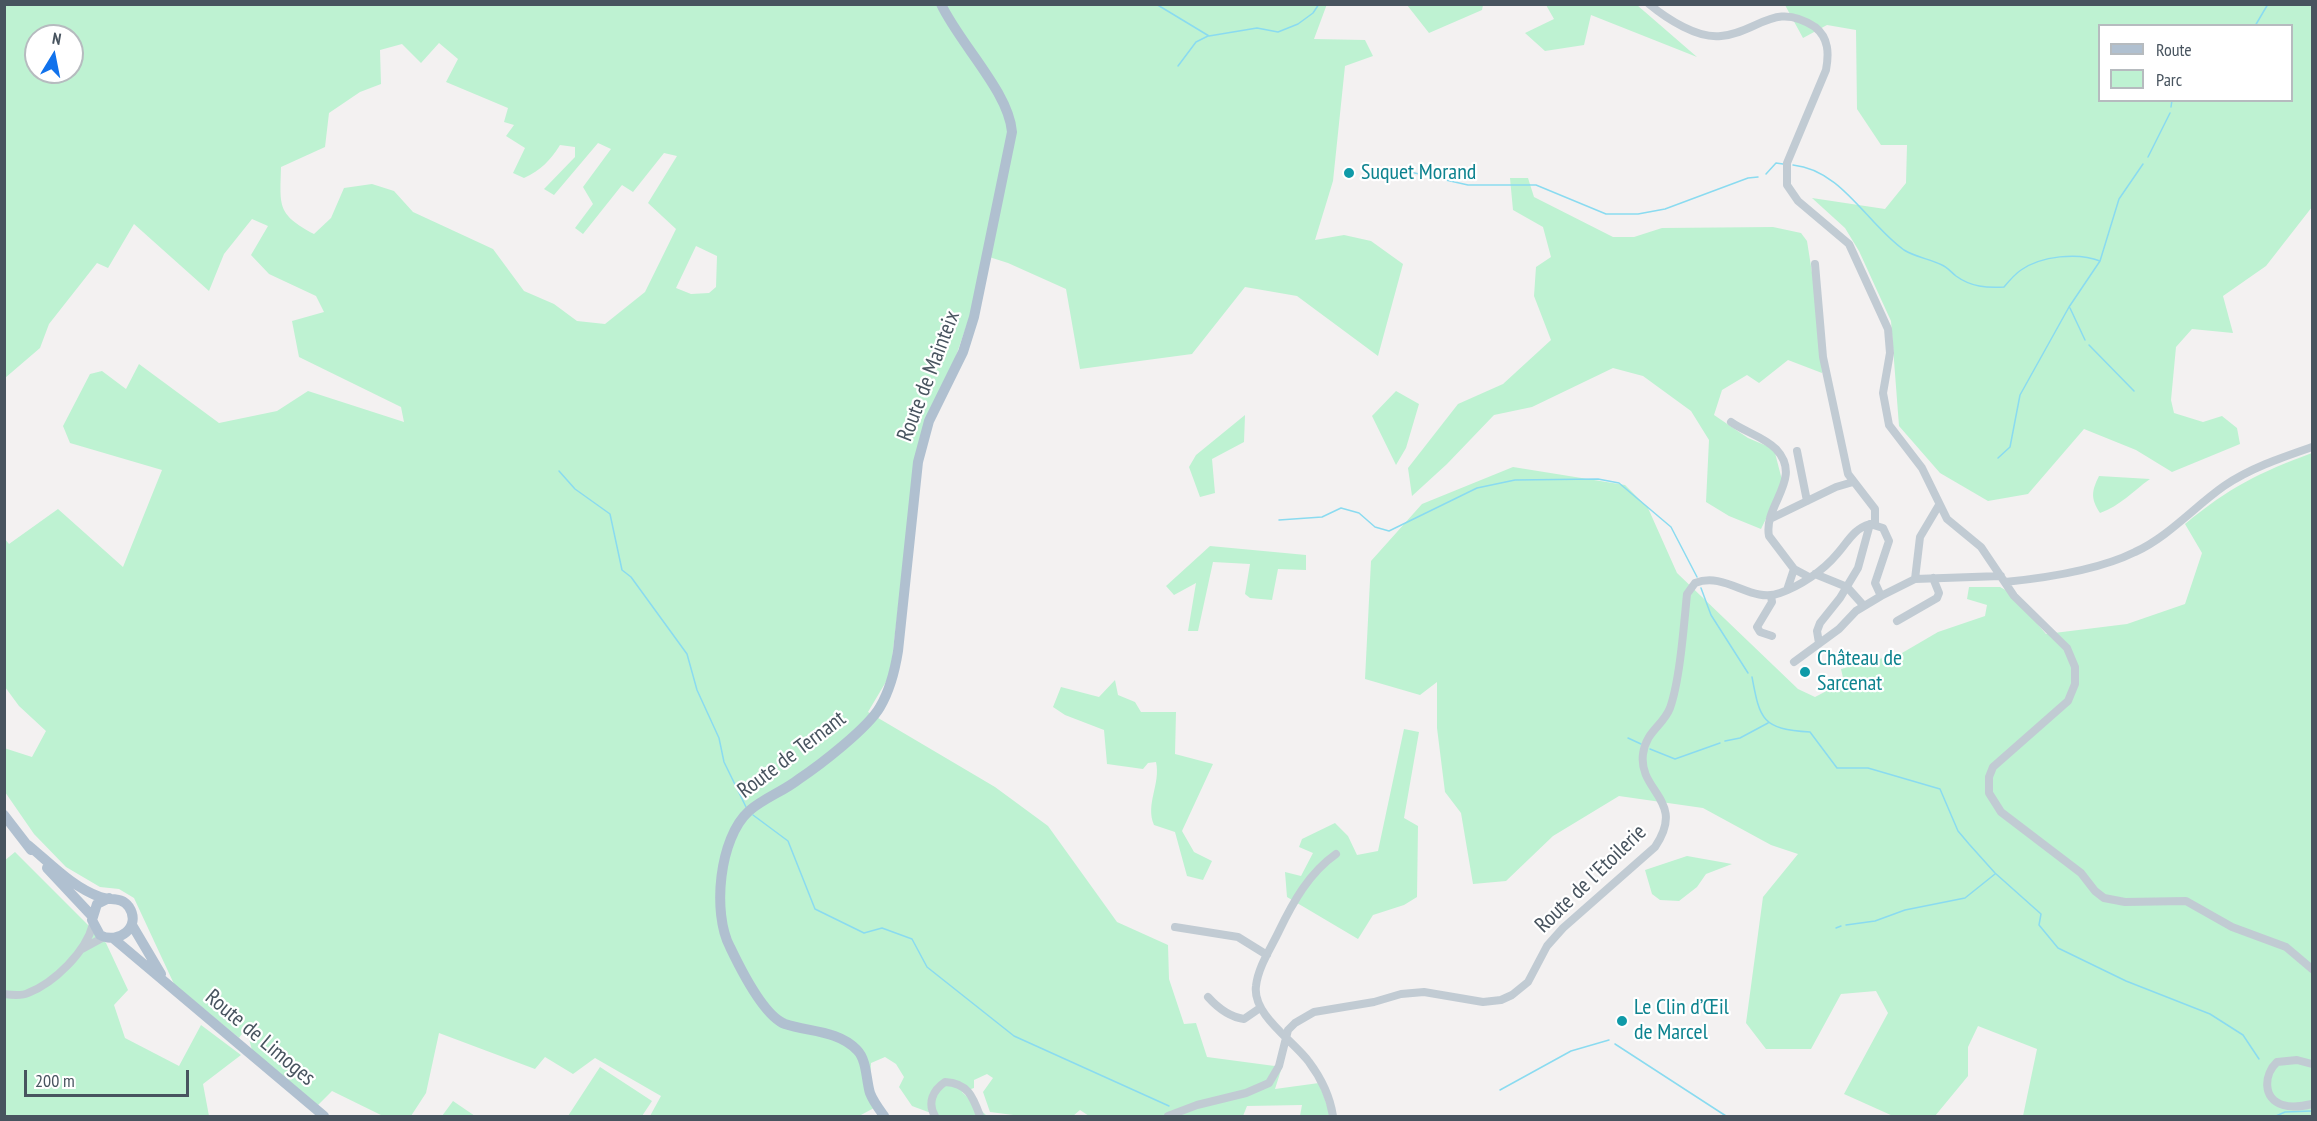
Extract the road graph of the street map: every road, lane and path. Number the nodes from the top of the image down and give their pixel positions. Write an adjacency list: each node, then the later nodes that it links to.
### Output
1 (941, 4): 26 (main road, Route de Mainteix)
2 (1649, 4): 9 (street)
3 (1815, 264): 7 (street)
4 (1731, 422): 10 (street)
5 (2313, 447): 16 (street)
6 (1797, 451): 8 (street)
7 (1853, 482): 8 (street); 11 (street)
8 (1807, 501): 10 (street)
9 (1939, 505): 15 (street); 16 (street)
10 (1770, 519): 12 (street)
11 (1873, 524): 13 (street); 17 (street); 20 (street)
12 (1794, 569): 13 (street); 18 (street)
13 (1812, 575): 17 (street); 18 (street)
14 (1933, 578): 15 (street); 16 (street); 22 (street)
15 (1915, 579): 20 (street)
16 (2003, 579): 37 (street)
17 (1847, 587): 21 (street); 24 (street)
18 (1786, 590): 19 (street)
19 (1772, 596): 23 (street); 42 (street, Route de l'Etoilerie)
20 (1881, 596): 21 (street)
21 (1864, 606): 24 (street)
22 (1897, 621)
23 (1772, 636)
24 (1819, 643): 25 (street)
25 (1794, 662)
26 (879, 709): 46 (main road, Route de Ternant)
27 (4, 815): 28 (main road)
28 (28, 845): 30 (main road); 31 (main road)
29 (1336, 854): 36 (street)
30 (109, 898): 31 (main road); 32 (main road)
31 (92, 920): 34 (main road); 35 (street)
32 (132, 925): 34 (main road); 38 (main road, Route de Limoges)
33 (1175, 927): 36 (street)
34 (109, 938): 35 (street); 38 (main road, Route de Limoges)
35 (80, 951): 39 (street)
36 (1267, 956): 41 (street)
37 (2313, 969)
38 (171, 989): 45 (main road, Route de Limoges)
39 (4, 994)
40 (1208, 997): 41 (street)
41 (1260, 1008): 42 (street)
42 (1285, 1037): 49 (street); 50 (street)
43 (2313, 1064): 44 (street)
44 (2313, 1104)
45 (324, 1116)
46 (884, 1116)
47 (935, 1116): 48 (street)
48 (980, 1116)
49 (1168, 1116)
50 (1333, 1116)

